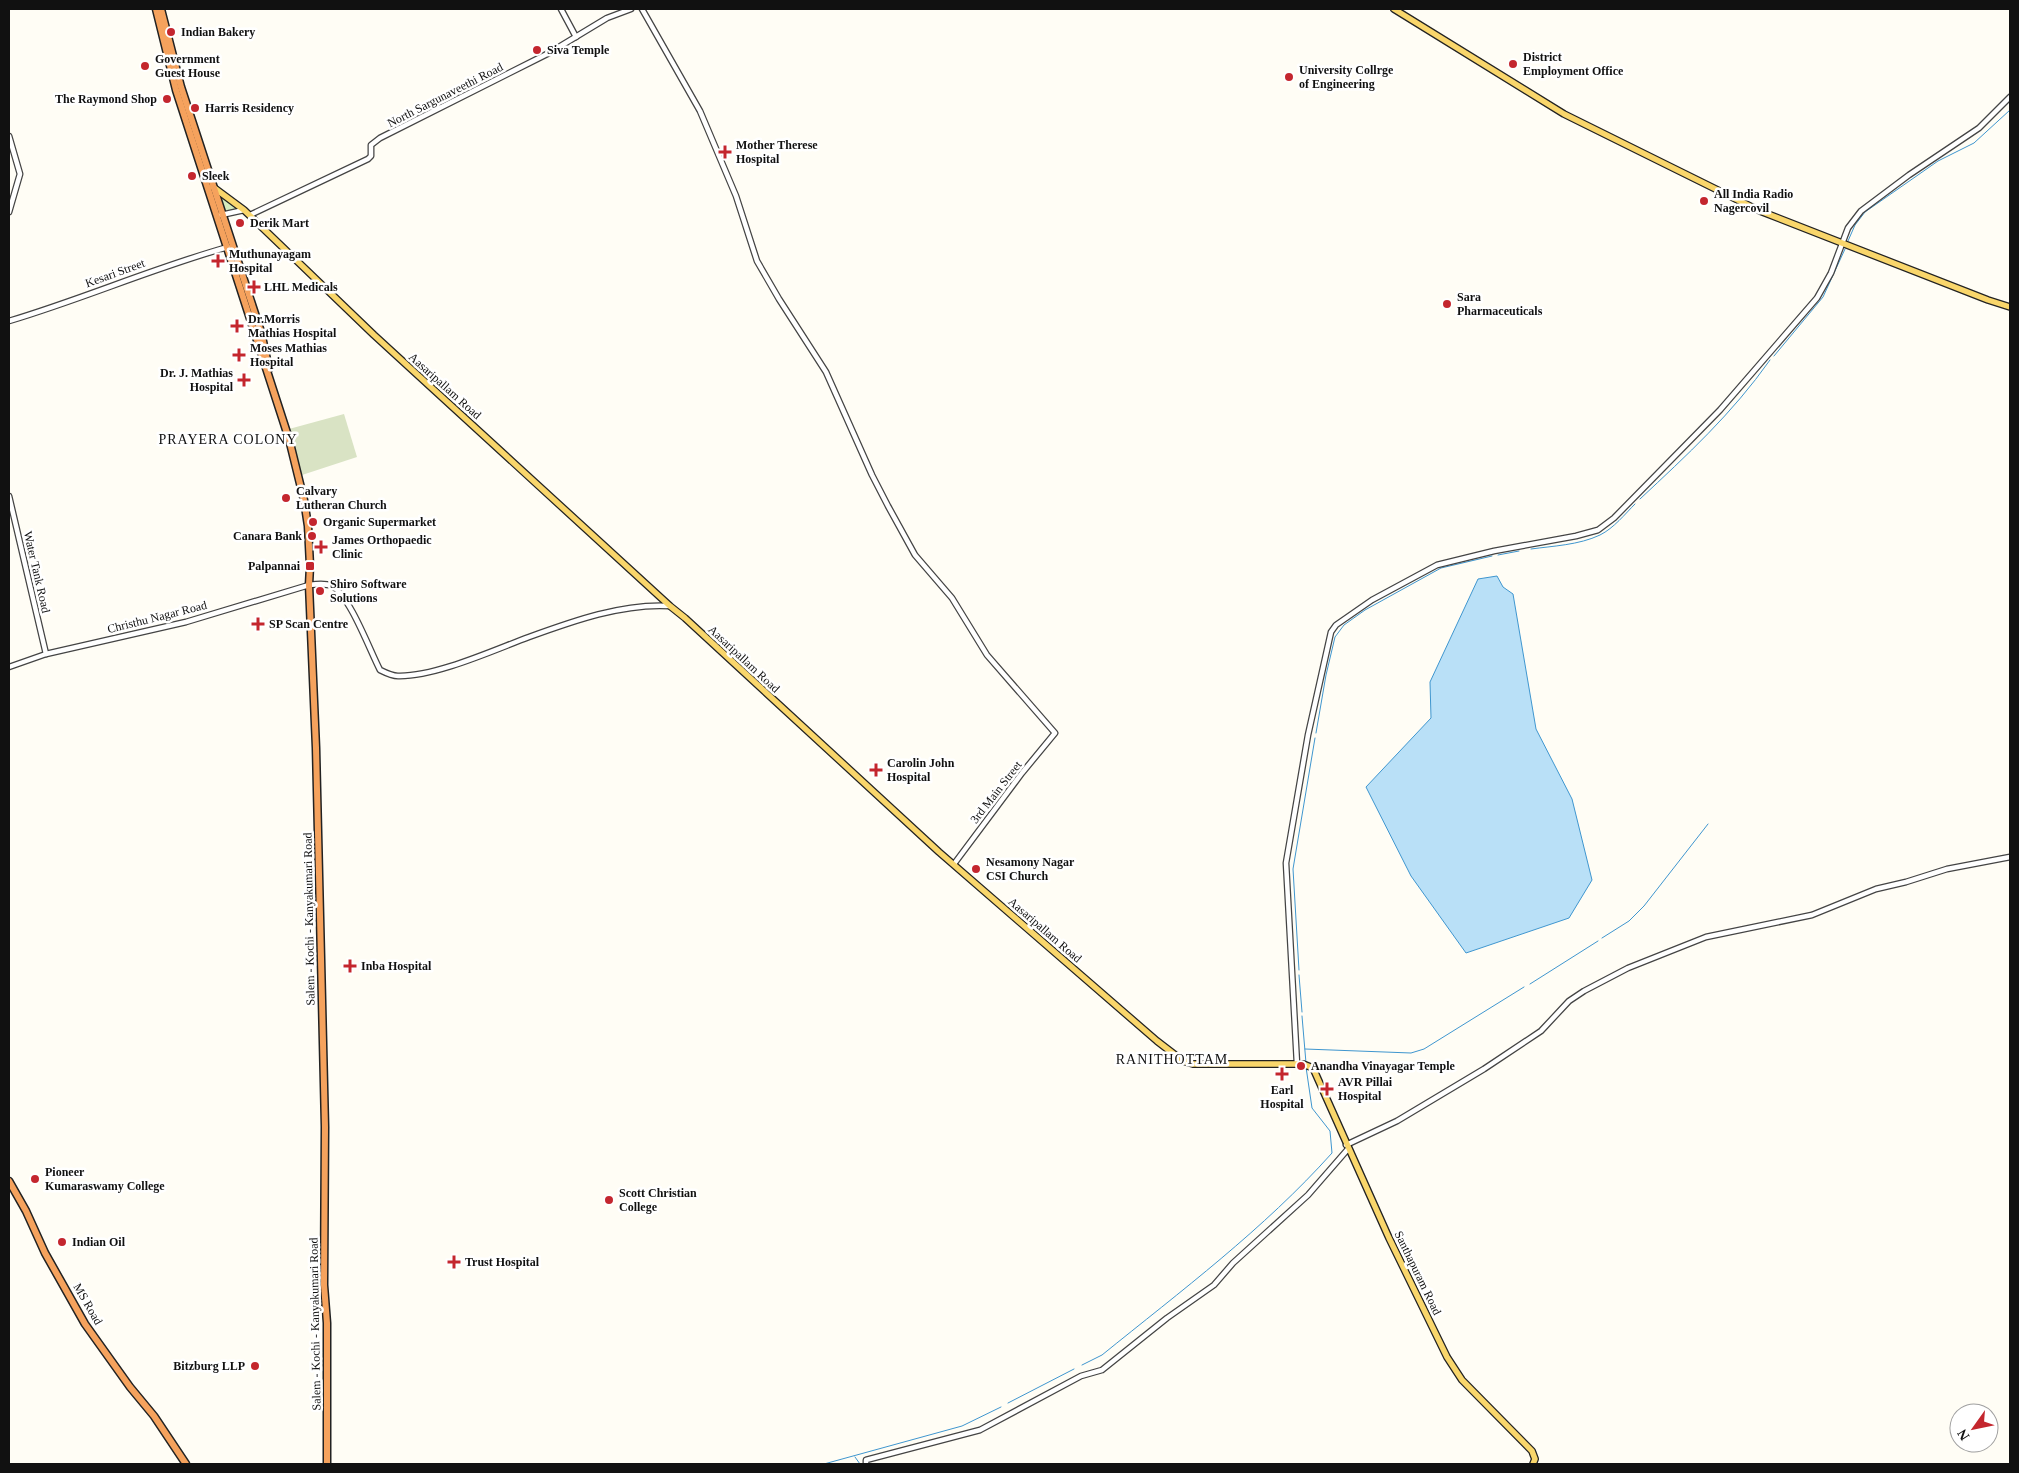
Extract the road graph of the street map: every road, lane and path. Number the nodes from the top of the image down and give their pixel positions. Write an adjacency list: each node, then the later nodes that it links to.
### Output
1 (156, 9): 10 (highway, Salem - Kochi - Kanyakumari Road)
2 (161, 9): 10 (highway, Salem - Kochi - Kanyakumari Road)
3 (561, 9): 7 (street)
4 (631, 9): 7 (street, North Sargunaveethi Road)
5 (642, 9): 26 (street, 3rd Main Street)
6 (1394, 9): 15 (main road)
7 (576, 37): 14 (street, North Sargunaveethi Road)
8 (2010, 97): 15 (street)
9 (9, 136): 12 (street)
10 (211, 187): 11 (main road, Aasaripallam Road); 13 (highway, Salem - Kochi - Kanyakumari Road)
11 (244, 210): 13 (street); 14 (main road, Aasaripallam Road)
12 (9, 212)
13 (220, 215): 16 (highway, Salem - Kochi - Kanyakumari Road); 19 (highway, Salem - Kochi - Kanyakumari Road)
14 (250, 215): 22 (main road, Aasaripallam Road)
15 (1842, 244): 17 (main road); 27 (street)
16 (228, 246): 18 (street, Kesari Street); 19 (highway, Salem - Kochi - Kanyakumari Road)
17 (2010, 307)
18 (9, 321)
19 (270, 378): 21 (highway, Salem - Kochi - Kanyakumari Road)
20 (9, 496): 23 (street, Water Tank Road)
21 (309, 585): 22 (street); 23 (street, Christhu Nagar Road); 31 (highway, Salem - Kochi - Kanyakumari Road)
22 (670, 606): 26 (main road, Aasaripallam Road)
23 (46, 654): 24 (street, Christhu Nagar Road)
24 (9, 667)
25 (2010, 857): 28 (street)
26 (954, 864): 27 (main road, Aasaripallam Road)
27 (1305, 1066): 28 (main road, Santhapuram Road)
28 (1347, 1147): 34 (street); 35 (main road, Santhapuram Road)
29 (9, 1180): 30 (highway, MS Road)
30 (164, 1430): 32 (highway, MS Road); 33 (highway, MS Road)
31 (327, 1463)
32 (186, 1464)
33 (192, 1464)
34 (866, 1464)
35 (1532, 1464)

